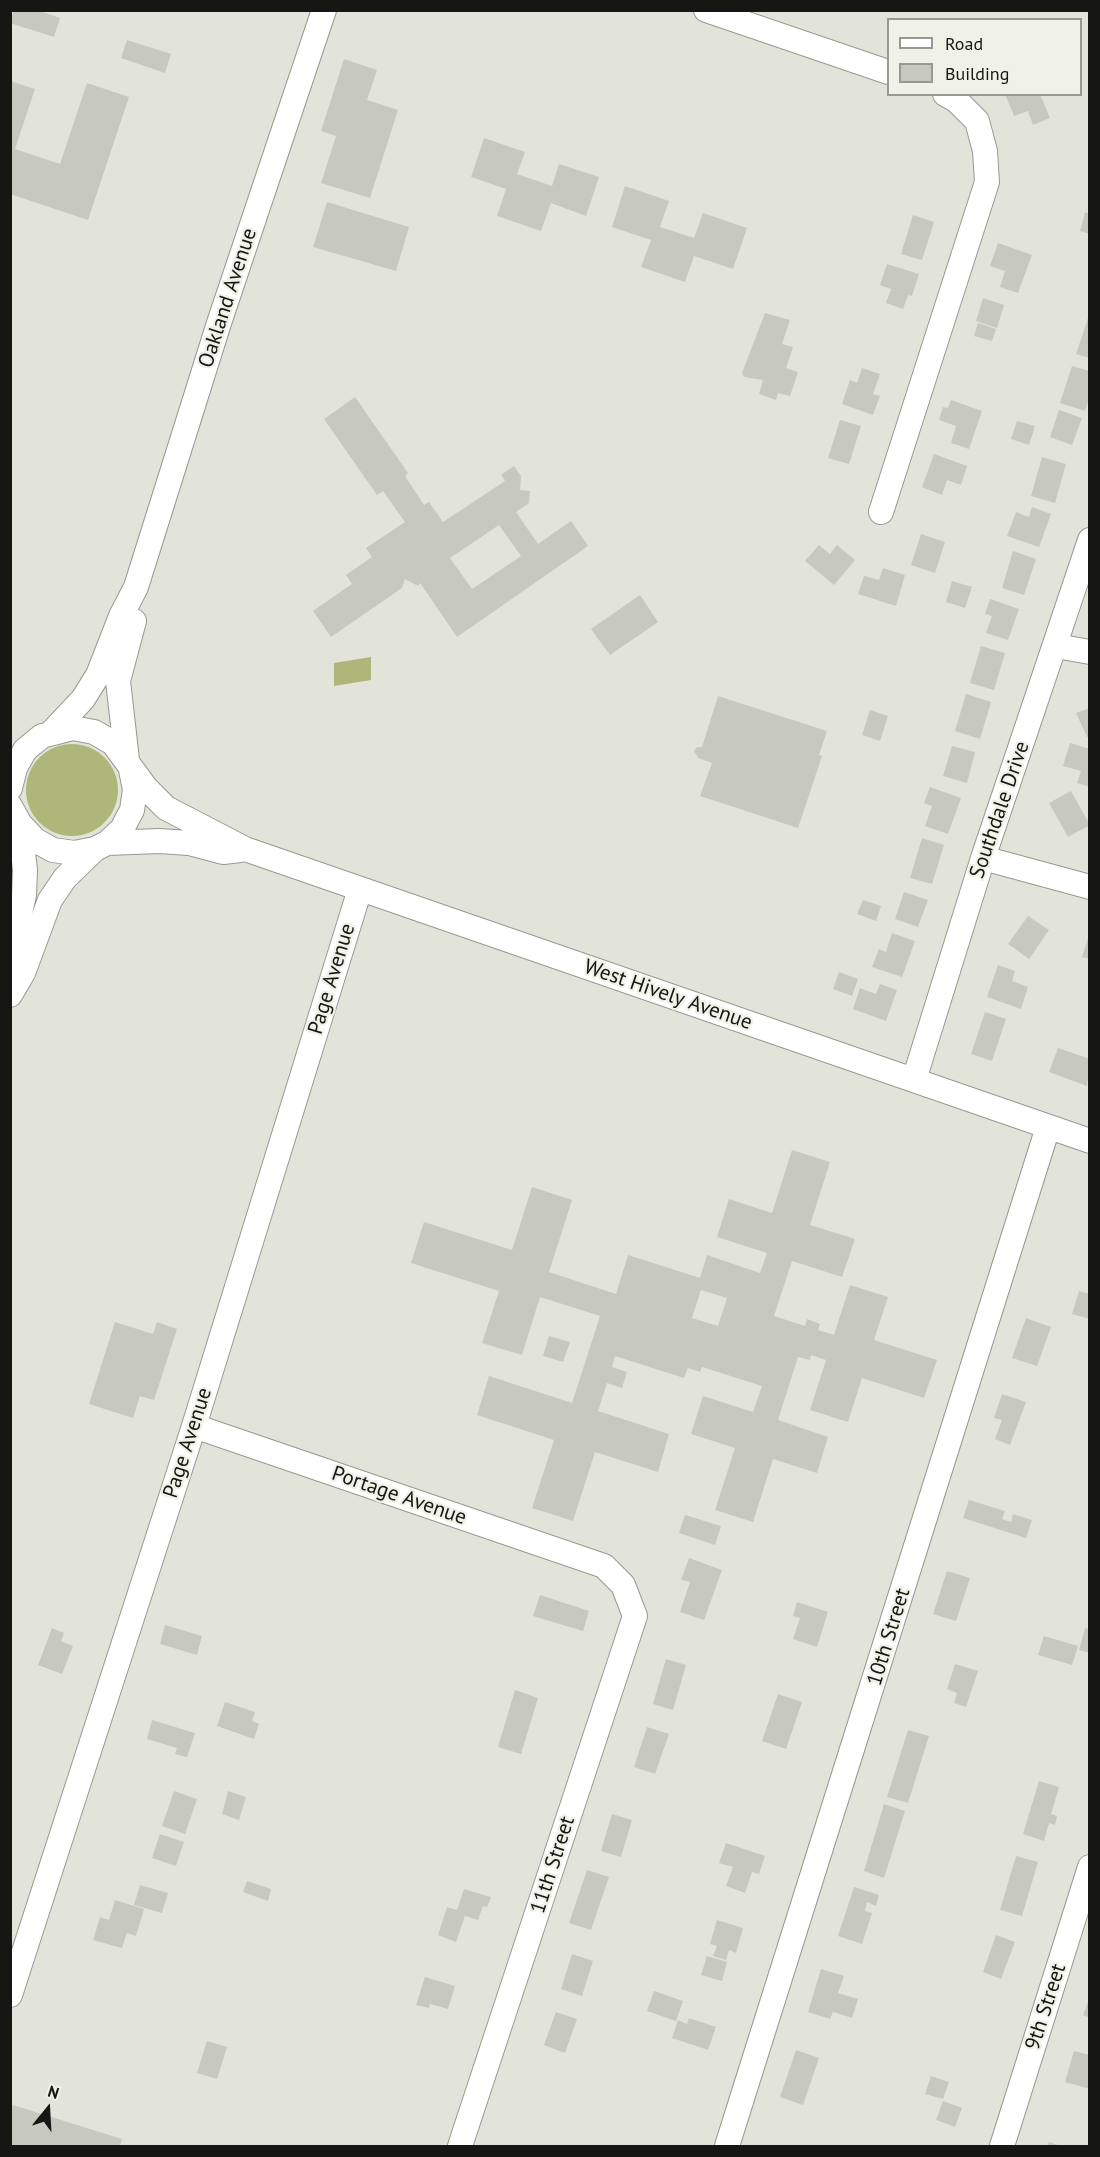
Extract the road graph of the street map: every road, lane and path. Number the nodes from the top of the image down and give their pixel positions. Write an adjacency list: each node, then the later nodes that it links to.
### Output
1 (324, 10): 7 (street, Oakland Avenue)
2 (706, 10): 3 (street)
3 (887, 72)
4 (948, 96): 5 (street)
5 (881, 512)
6 (1089, 540): 8 (street, Southdale Drive)
7 (136, 587): 10 (street, Oakland Avenue); 12 (street, Oakland Avenue)
8 (1056, 646): 9 (street); 16 (street, Southdale Drive)
9 (1089, 652)
10 (47, 734): 11 (street); 12 (street); 13 (street)
11 (10, 741)
12 (129, 765): 14 (street); 15 (street)
13 (13, 804): 14 (street); 19 (street)
14 (101, 846): 15 (street); 20 (street)
15 (245, 849): 18 (street, West Hively Avenue)
16 (983, 858): 17 (street); 21 (street, Southdale Drive)
17 (1089, 887)
18 (360, 889): 21 (street, West Hively Avenue); 24 (street, Page Avenue)
19 (10, 957)
20 (10, 995)
21 (914, 1080): 22 (street, West Hively Avenue)
22 (1048, 1127): 23 (street, West Hively Avenue); 29 (street, 10th Street)
23 (1089, 1141)
24 (194, 1426): 25 (street, Portage Avenue); 27 (street, Page Avenue)
25 (623, 1585): 28 (street, 11th Street)
26 (1089, 1868): 30 (street, 9th Street)
27 (10, 1995)
28 (460, 2146)
29 (727, 2146)
30 (1002, 2146)

